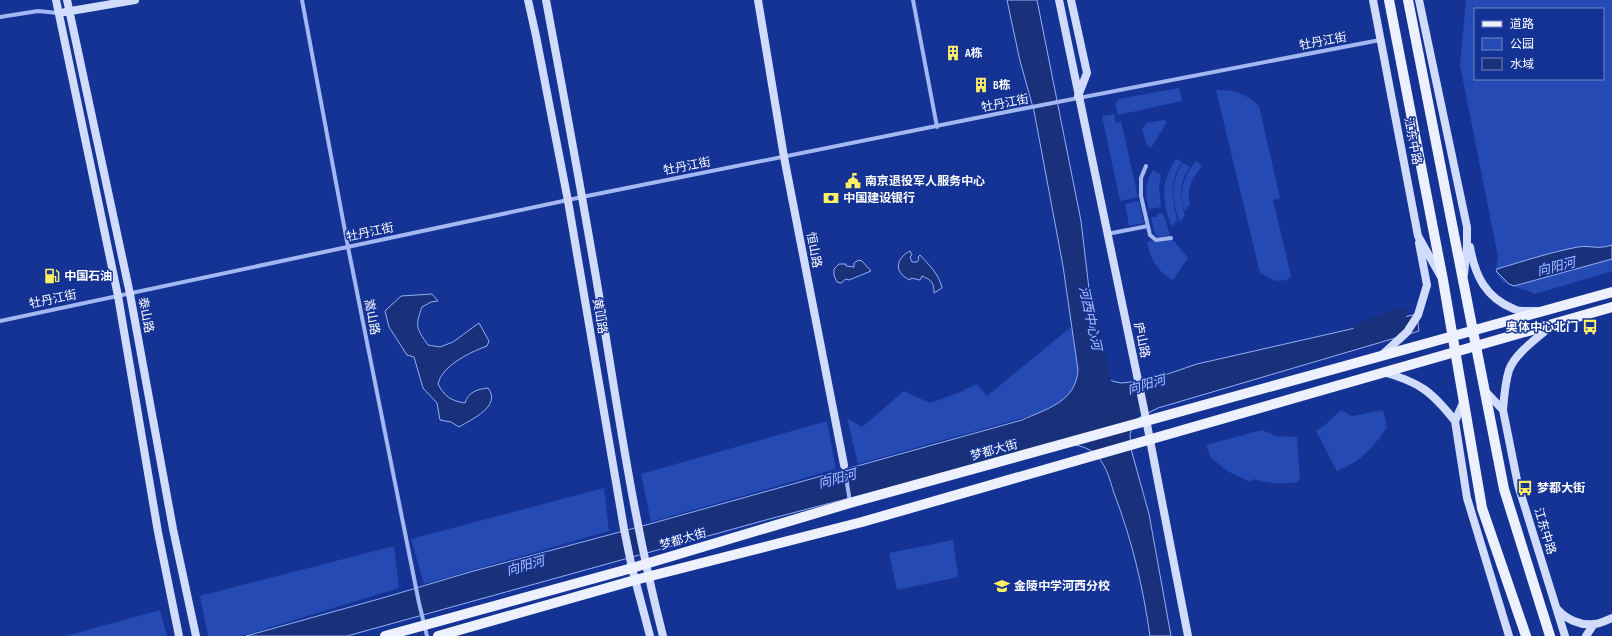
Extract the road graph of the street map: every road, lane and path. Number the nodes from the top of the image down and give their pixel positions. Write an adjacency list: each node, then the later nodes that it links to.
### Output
1 (56, 0): 16 (street, 泰山路)
2 (67, 0): 15 (street, 泰山路)
3 (135, 0): 15 (street)
4 (302, 0): 30 (street, 嵩山路)
5 (528, 0): 24 (street, 黄山路)
6 (546, 0): 23 (street, 黄山路)
7 (758, 0): 21 (street, 恒山路)
8 (913, 0): 20 (street)
9 (1059, 0): 19 (street, 庐山路)
10 (1071, 0): 19 (street)
11 (1373, 0): 18 (street, 江东中路)
12 (1389, 0): 32 (main road, 江东中路)
13 (1408, 0): 31 (main road, 江东中路)
14 (1419, 0): 26 (street, 江东中路)
15 (70, 11): 16 (street); 34 (street, 泰山路)
16 (58, 13): 17 (street); 35 (street, 泰山路)
17 (0, 17)
18 (1380, 40): 19 (street, 牡丹江街); 28 (street, 江东中路)
19 (1078, 98): 20 (street, 牡丹江街); 27 (street, 庐山路)
20 (937, 127): 21 (street, 牡丹江街)
21 (784, 157): 23 (street, 牡丹江街); 52 (street, 恒山路)
22 (1146, 166): 25 (street)
23 (582, 197): 24 (street, 牡丹江街); 54 (street, 黄山路)
24 (568, 201): 30 (street, 牡丹江街); 55 (street, 黄山路)
25 (1148, 226): 27 (street); 29 (street)
26 (1466, 227): 31 (street, 江东中路); 37 (street)
27 (1107, 234): 50 (street, 庐山路)
28 (1418, 236): 32 (street, 江东中路); 44 (street)
29 (1171, 238)
30 (348, 247): 34 (street, 牡丹江街); 61 (street, 嵩山路)
31 (1463, 279): 40 (main road, 江东中路)
32 (1444, 280): 41 (main road, 江东中路)
33 (1612, 292): 37 (main road, 梦都大街)
34 (130, 294): 35 (street, 牡丹江街); 64 (street, 泰山路)
35 (118, 296): 38 (street, 牡丹江街); 63 (street, 泰山路)
36 (1612, 307): 39 (main road)
37 (1543, 312): 40 (main road, 梦都大街)
38 (0, 320)
39 (1553, 324): 42 (main road); 48 (street, 江东中路)
40 (1474, 331): 41 (main road, 梦都大街); 42 (main road, 江东中路)
41 (1453, 336): 43 (main road, 江东中路); 44 (main road, 梦都大街)
42 (1477, 346): 43 (main road); 46 (main road, 江东中路)
43 (1456, 353): 45 (main road); 47 (main road, 江东中路)
44 (1380, 356): 50 (main road, 梦都大街)
45 (1382, 372): 49 (street); 51 (main road)
46 (1486, 392): 48 (street); 73 (main road, 江东中路)
47 (1464, 401): 49 (street); 72 (main road, 江东中路)
48 (1503, 410): 58 (street, 江东中路)
49 (1455, 421): 62 (street)
50 (1142, 422): 51 (street, 庐山路); 53 (main road, 梦都大街)
51 (1146, 441): 56 (main road); 70 (street, 庐山路)
52 (844, 465): 53 (street, 恒山路)
53 (850, 504): 54 (main road, 梦都大街)
54 (646, 563): 55 (main road, 梦都大街); 56 (street, 黄山路)
55 (632, 568): 57 (street, 黄山路); 61 (main road, 梦都大街)
56 (648, 577): 57 (main road); 69 (street, 黄山路)
57 (635, 580): 67 (main road); 68 (street, 黄山路)
58 (1555, 607): 60 (street); 74 (street, 江东中路)
59 (1612, 618): 60 (street)
60 (1594, 624): 75 (street)
61 (424, 625): 65 (main road, 梦都大街); 66 (street, 嵩山路)
62 (1508, 632): 71 (street)
63 (179, 636)
64 (196, 636)
65 (385, 636)
66 (427, 636)
67 (438, 636)
68 (650, 636)
69 (663, 636)
70 (1188, 636)
71 (1501, 636)
72 (1526, 636)
73 (1550, 636)
74 (1565, 636)
75 (1586, 636)

